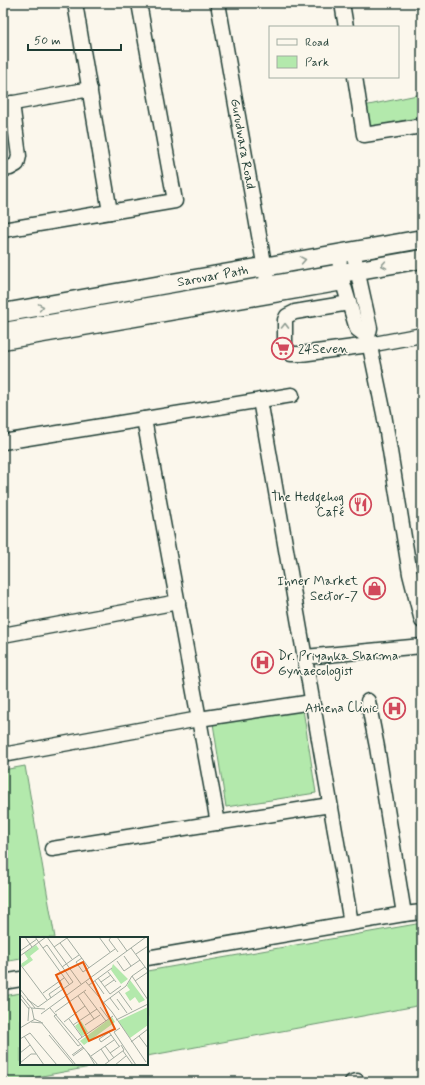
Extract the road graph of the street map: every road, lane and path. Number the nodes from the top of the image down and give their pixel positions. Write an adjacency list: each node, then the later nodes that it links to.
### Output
1 (76, 3): 7 (street)
2 (139, 3): 11 (street)
3 (218, 3): 16 (street, Gurudwara Road)
4 (342, 3): 5 (street)
5 (346, 26)
6 (355, 78): 9 (street)
7 (90, 89): 8 (street); 11 (street)
8 (8, 104): 10 (street)
9 (422, 126)
10 (3, 169)
11 (110, 212): 12 (street)
12 (3, 230)
13 (422, 239): 14 (main road, Sarovar Path)
14 (345, 253): 16 (main road, Sarovar Path, one-way to 14); 17 (street)
15 (422, 259): 17 (main road, Sarovar Path, one-way to 17)
16 (265, 267): 18 (street, Gurudwara Road); 20 (main road, Sarovar Path, one-way to 16)
17 (347, 275): 18 (main road, Sarovar Path); 19 (street); 23 (street); 24 (street)
18 (268, 286): 21 (main road, Sarovar Path)
19 (349, 303): 23 (street); 23 (street, one-way to 19)
20 (3, 313)
21 (3, 332)
22 (422, 335): 23 (street)
23 (369, 341): 29 (street)
24 (3, 342)
25 (292, 395): 26 (street)
26 (260, 400): 27 (street); 34 (street)
27 (144, 419): 28 (street); 30 (street)
28 (3, 442)
29 (416, 573): 31 (street)
30 (178, 602): 32 (street); 37 (street)
31 (422, 621)
32 (3, 635)
33 (422, 646): 34 (street)
34 (305, 657): 36 (street)
35 (368, 701): 43 (street)
36 (312, 702): 37 (street); 39 (street)
37 (199, 719): 38 (street); 40 (street)
38 (3, 755)
39 (330, 805): 40 (street); 44 (street)
40 (218, 823): 41 (street)
41 (52, 849)
42 (422, 912): 43 (street)
43 (404, 914): 44 (street)
44 (351, 923): 45 (street)
45 (148, 958)
46 (20, 979): 47 (street)
47 (3, 982)

